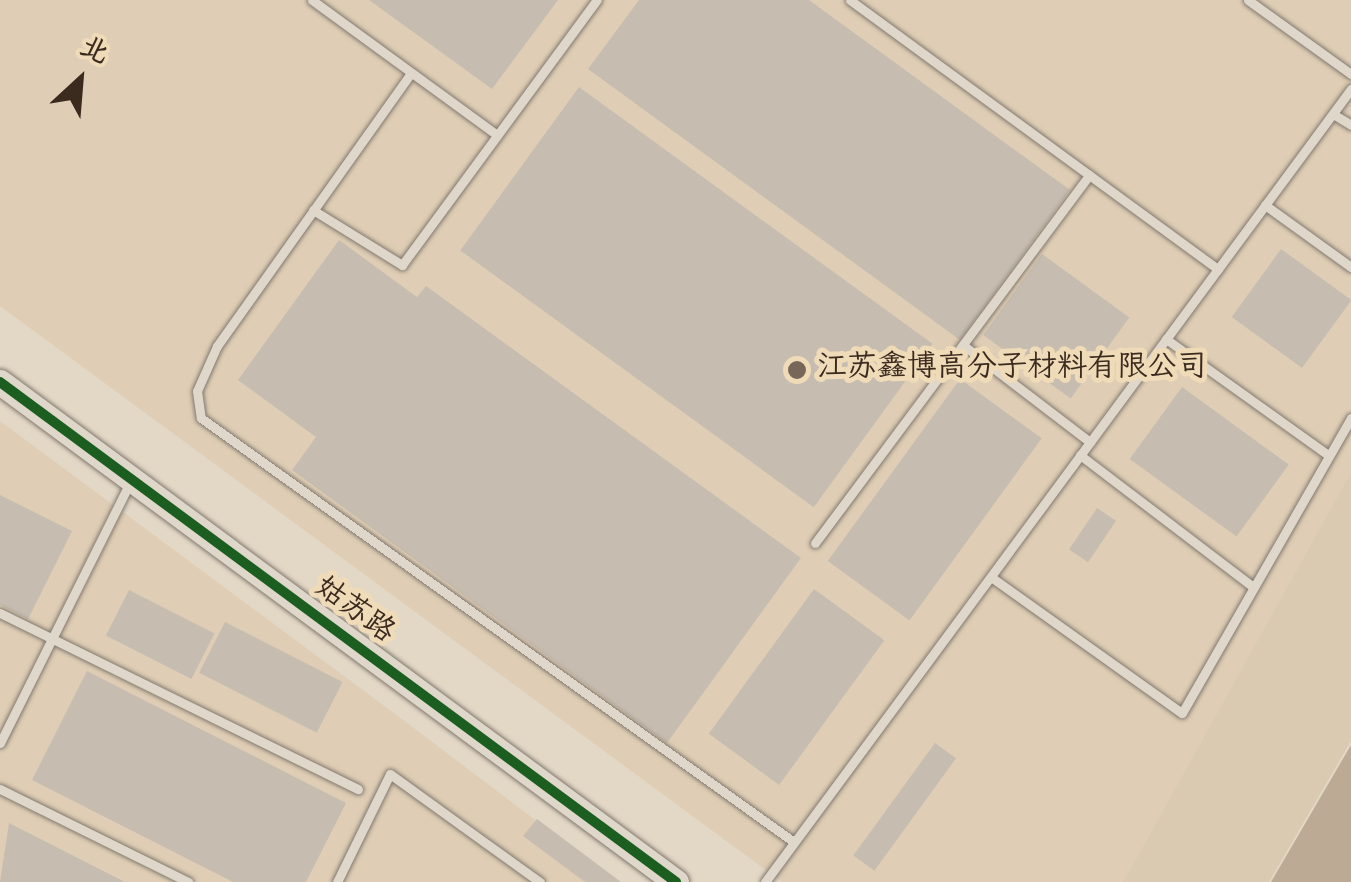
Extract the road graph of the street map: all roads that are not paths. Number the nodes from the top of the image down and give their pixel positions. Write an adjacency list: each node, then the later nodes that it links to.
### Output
1 (312, 0): 5 (lane)
2 (597, 0): 10 (lane)
3 (850, 0): 11 (lane)
4 (1248, 0): 6 (lane)
5 (411, 73): 10 (lane); 13 (lane)
6 (1351, 74)
7 (1351, 89): 8 (lane)
8 (1333, 114): 9 (lane); 12 (lane)
9 (1351, 125)
10 (497, 136): 13 (lane)
11 (1089, 175): 15 (lane); 17 (lane)
12 (1265, 205): 14 (lane); 15 (lane)
13 (314, 210): 32 (lane)
14 (1351, 267)
15 (1218, 269): 16 (lane)
16 (1166, 339): 20 (lane); 22 (lane)
17 (962, 344): 20 (lane); 24 (lane)
18 (0, 382): 23 (street, 姑苏路)
19 (1351, 418): 22 (lane)
20 (1090, 442): 21 (lane)
21 (1080, 455): 25 (lane); 26 (lane)
22 (1328, 456): 26 (lane)
23 (131, 479): 28 (lane); 36 (street, 姑苏路)
24 (815, 543)
25 (990, 577): 26 (lane); 32 (lane)
26 (1253, 587)
27 (0, 613): 28 (lane)
28 (52, 639): 29 (lane); 31 (lane)
29 (0, 743)
30 (0, 789): 33 (lane)
31 (358, 789)
32 (794, 842): 37 (lane)
33 (188, 882)
34 (337, 882): 35 (lane)
35 (540, 882)
36 (676, 882)
37 (765, 882)

